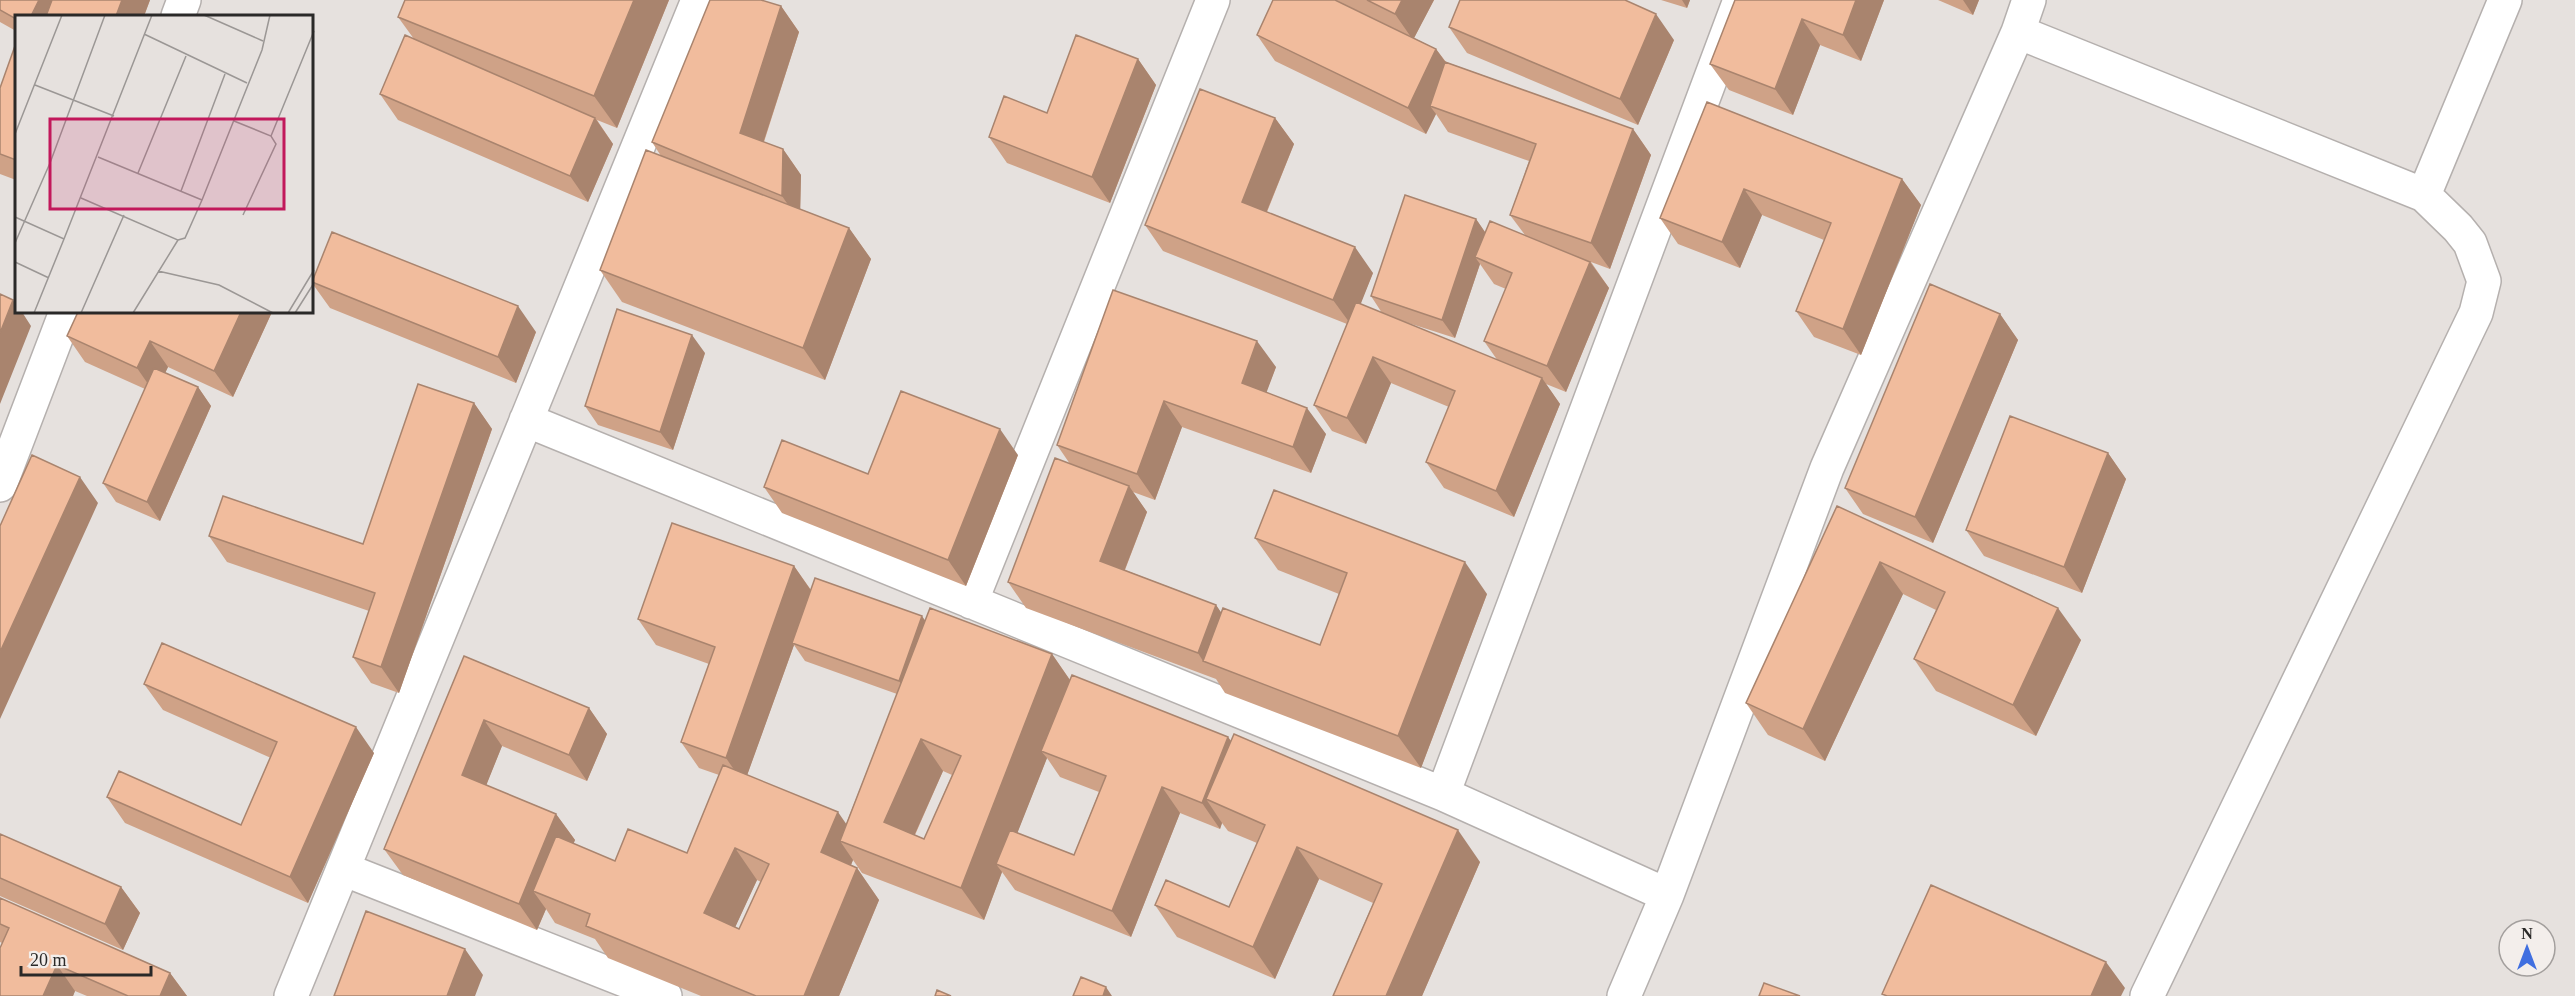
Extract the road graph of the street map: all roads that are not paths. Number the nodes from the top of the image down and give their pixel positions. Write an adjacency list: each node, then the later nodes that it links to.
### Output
1 (184, 0): 7 (street)
2 (698, 0): 11 (street)
3 (1213, 0): 13 (street)
4 (1740, 0): 14 (street)
5 (2029, 0): 8 (street)
6 (2505, 0): 9 (street)
7 (178, 15)
8 (2018, 32): 9 (street); 16 (street)
9 (2424, 195): 20 (street)
10 (65, 314): 12 (street)
11 (526, 420): 13 (street); 15 (street)
12 (0, 485)
13 (971, 602): 14 (street)
14 (1443, 794): 16 (street)
15 (343, 869): 17 (street); 18 (street)
16 (1667, 895): 19 (street)
17 (291, 996)
18 (665, 996)
19 (1624, 996)
20 (2148, 996)

